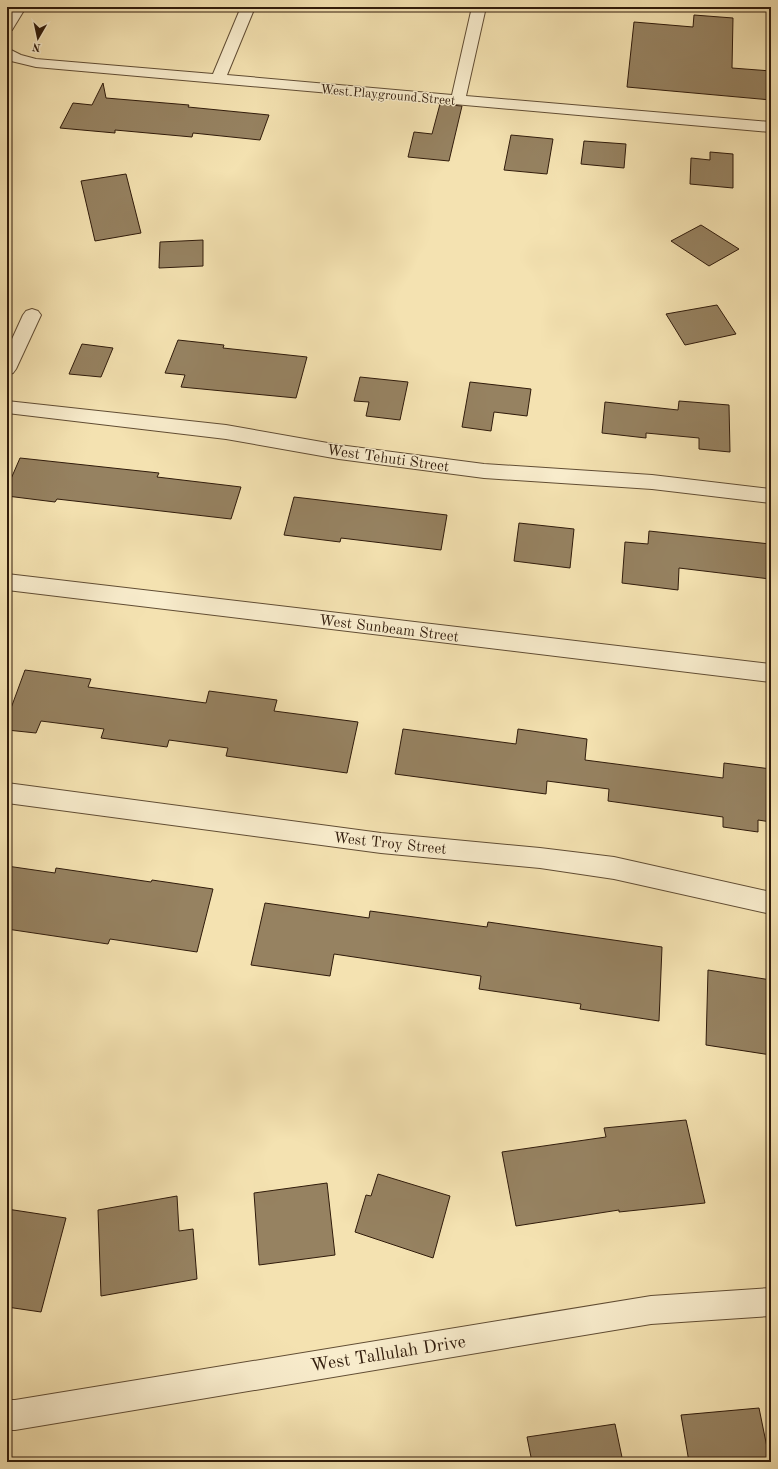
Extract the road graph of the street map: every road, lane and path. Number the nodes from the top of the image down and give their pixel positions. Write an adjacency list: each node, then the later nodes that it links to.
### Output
1 (19, 7): 4 (street)
2 (248, 7): 6 (street)
3 (479, 7): 7 (street)
4 (7, 27)
5 (7, 52): 6 (street, West Playground Street)
6 (218, 79): 7 (street, West Playground Street)
7 (458, 100): 8 (street, West Playground Street)
8 (771, 127)
9 (32, 315): 10 (street)
10 (7, 369)
11 (7, 408): 12 (street, West Tehuti Street)
12 (771, 496)
13 (7, 582): 14 (street, West Sunbeam Street)
14 (771, 673)
15 (7, 793): 16 (street, West Troy Street)
16 (771, 904)
17 (771, 1302): 18 (street, West Tallulah Drive)
18 (7, 1414)

